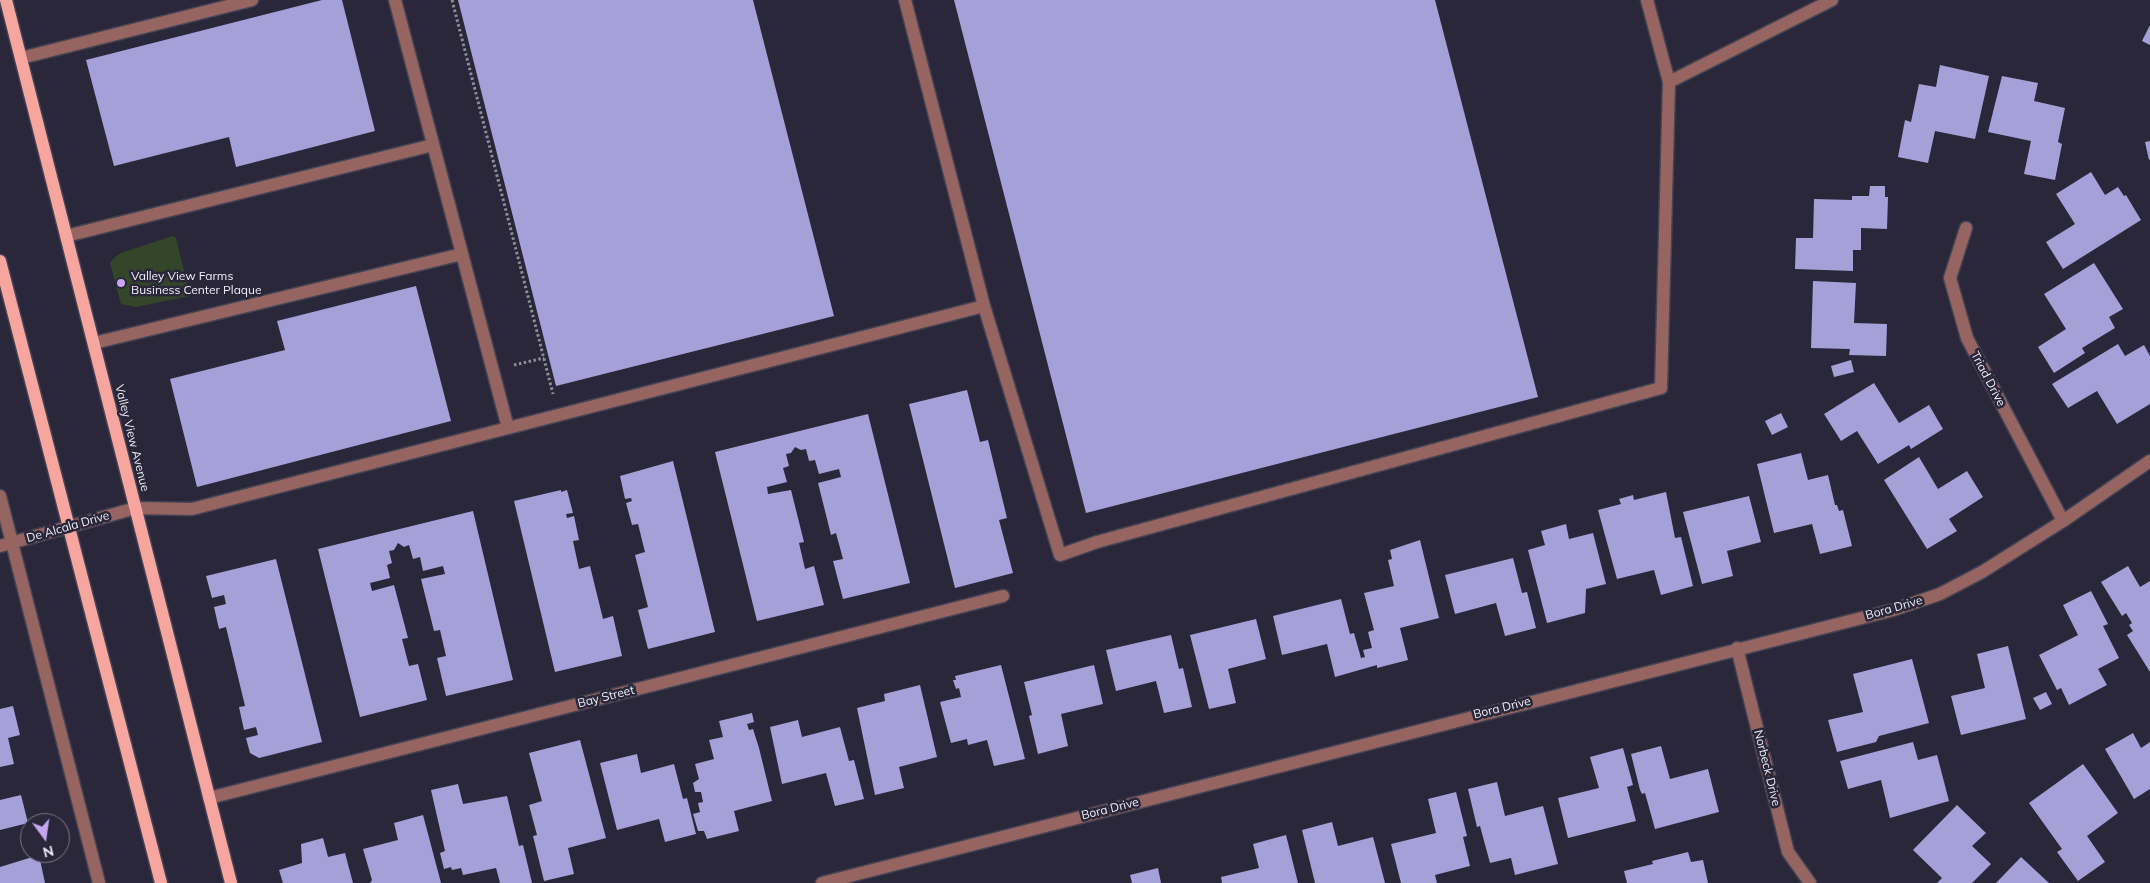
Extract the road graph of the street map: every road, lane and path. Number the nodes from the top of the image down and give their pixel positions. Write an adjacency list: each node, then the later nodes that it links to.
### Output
1 (6, 0): 8 (main road, Valley View Avenue)
2 (252, 0): 8 (street)
3 (396, 0): 10 (street)
4 (452, 0): 17 (path)
5 (905, 0): 15 (street)
6 (1648, 0): 9 (street)
7 (1832, 0): 9 (street)
8 (21, 58): 12 (main road, Valley View Avenue)
9 (1669, 82): 15 (street)
10 (434, 145): 12 (street); 13 (street)
11 (1966, 228): 24 (street, Triad Drive)
12 (66, 236): 16 (main road, Valley View Avenue)
13 (462, 254): 16 (street); 20 (street)
14 (0, 261): 25 (main road)
15 (984, 306): 20 (street, De Alcala Drive)
16 (94, 343): 23 (main road, Valley View Avenue)
17 (544, 358): 18 (path); 19 (path)
18 (514, 365)
19 (553, 395)
20 (508, 428): 23 (street, De Alcala Drive)
21 (2150, 461): 24 (street, Bora Drive)
22 (0, 496): 26 (street)
23 (136, 508): 25 (street, De Alcala Drive); 29 (main road, Valley View Avenue)
24 (2063, 521): 28 (street, Bora Drive)
25 (69, 527): 26 (street, De Alcala Drive); 31 (main road)
26 (6, 544): 30 (street)
27 (1003, 596): 29 (street, Bay Street)
28 (1737, 648): 33 (street, Bora Drive); 34 (street, Norbeck Drive)
29 (209, 798): 32 (main road, Valley View Avenue)
30 (99, 883)
31 (161, 883)
32 (231, 883)
33 (822, 883)
34 (1810, 883)

